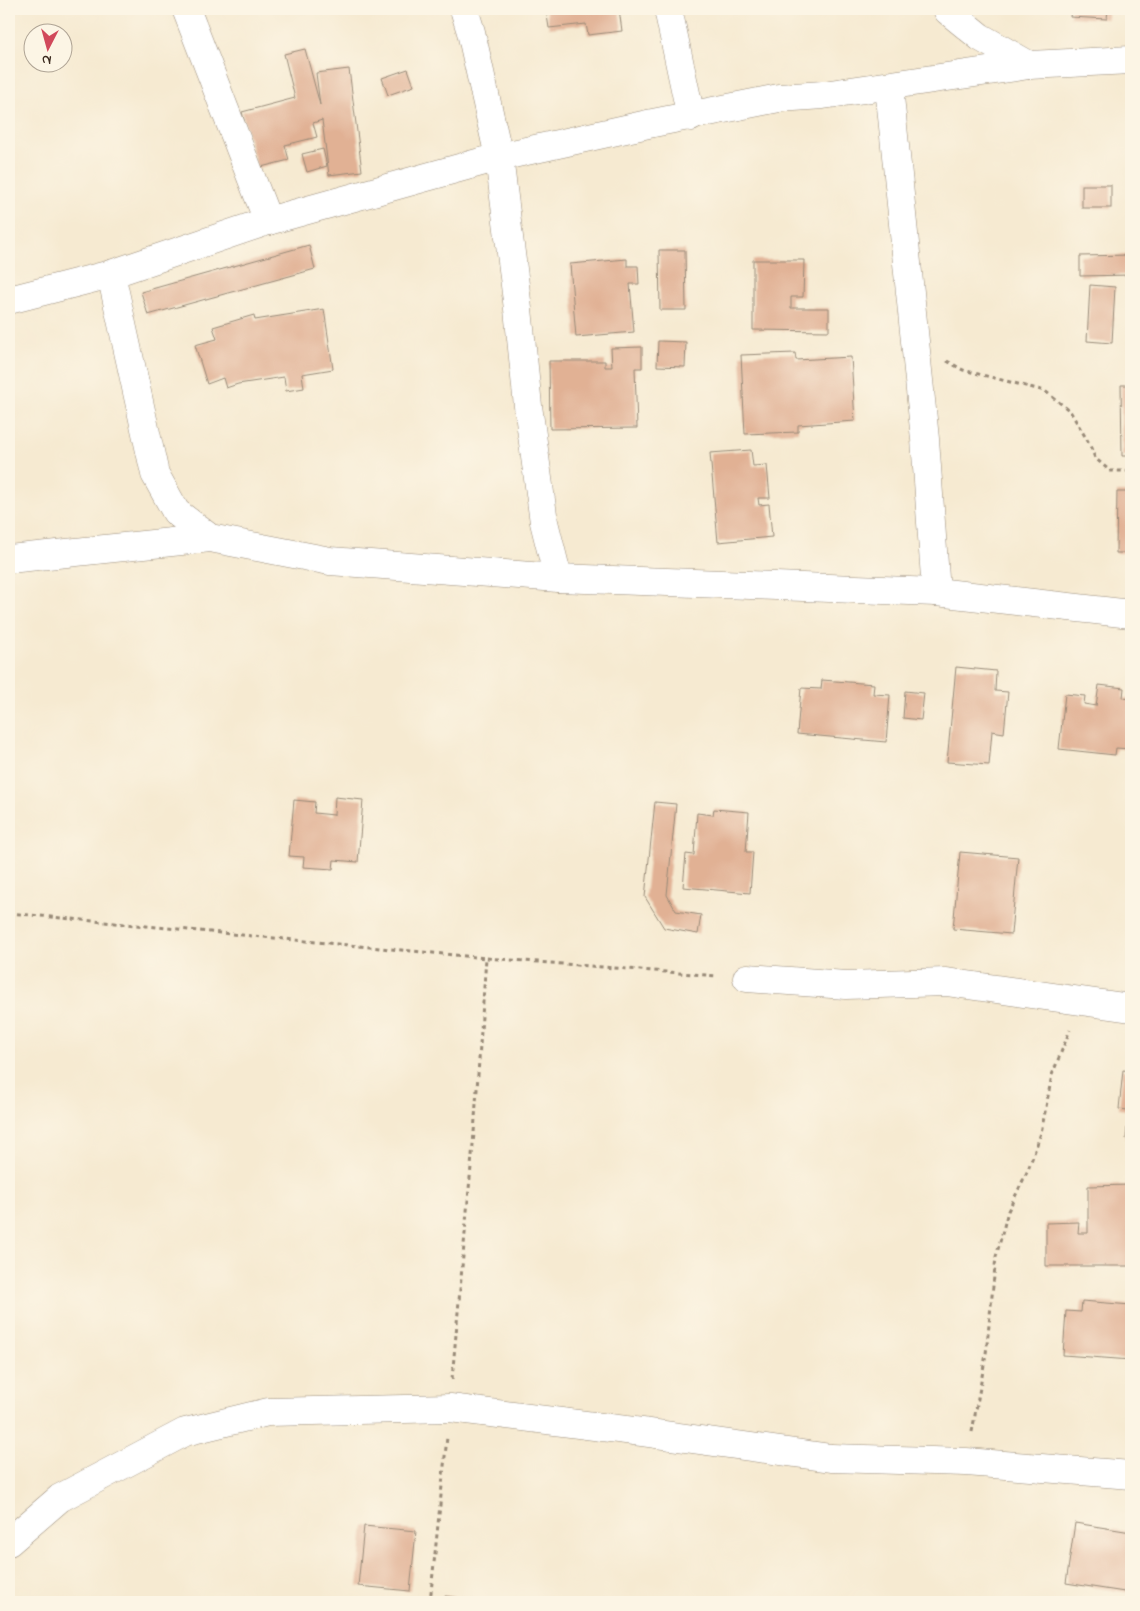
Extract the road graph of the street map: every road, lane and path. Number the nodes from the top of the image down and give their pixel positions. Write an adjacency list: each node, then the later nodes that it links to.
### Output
1 (186, 9): 10 (street)
2 (464, 9): 9 (street)
3 (668, 9): 8 (street)
4 (947, 9): 6 (street)
5 (1131, 60): 6 (street)
6 (1029, 65): 7 (street)
7 (889, 87): 8 (street); 13 (street)
8 (691, 116): 9 (street)
9 (499, 157): 10 (street); 17 (street)
10 (268, 221): 11 (street)
11 (111, 274): 12 (street); 15 (street)
12 (9, 300)
13 (914, 343): 14 (path); 18 (street)
14 (1131, 471)
15 (210, 538): 16 (street); 17 (street)
16 (9, 558)
17 (558, 578): 18 (street)
18 (936, 592): 19 (street)
19 (1131, 614)
20 (9, 913): 21 (path)
21 (486, 958): 22 (path); 25 (path)
22 (748, 978): 23 (street)
23 (1081, 1002): 24 (street); 26 (path)
24 (1131, 1008)
25 (450, 1408): 26 (street); 28 (street); 29 (path)
26 (966, 1462): 27 (street)
27 (1131, 1475)
28 (9, 1542)
29 (430, 1602)

